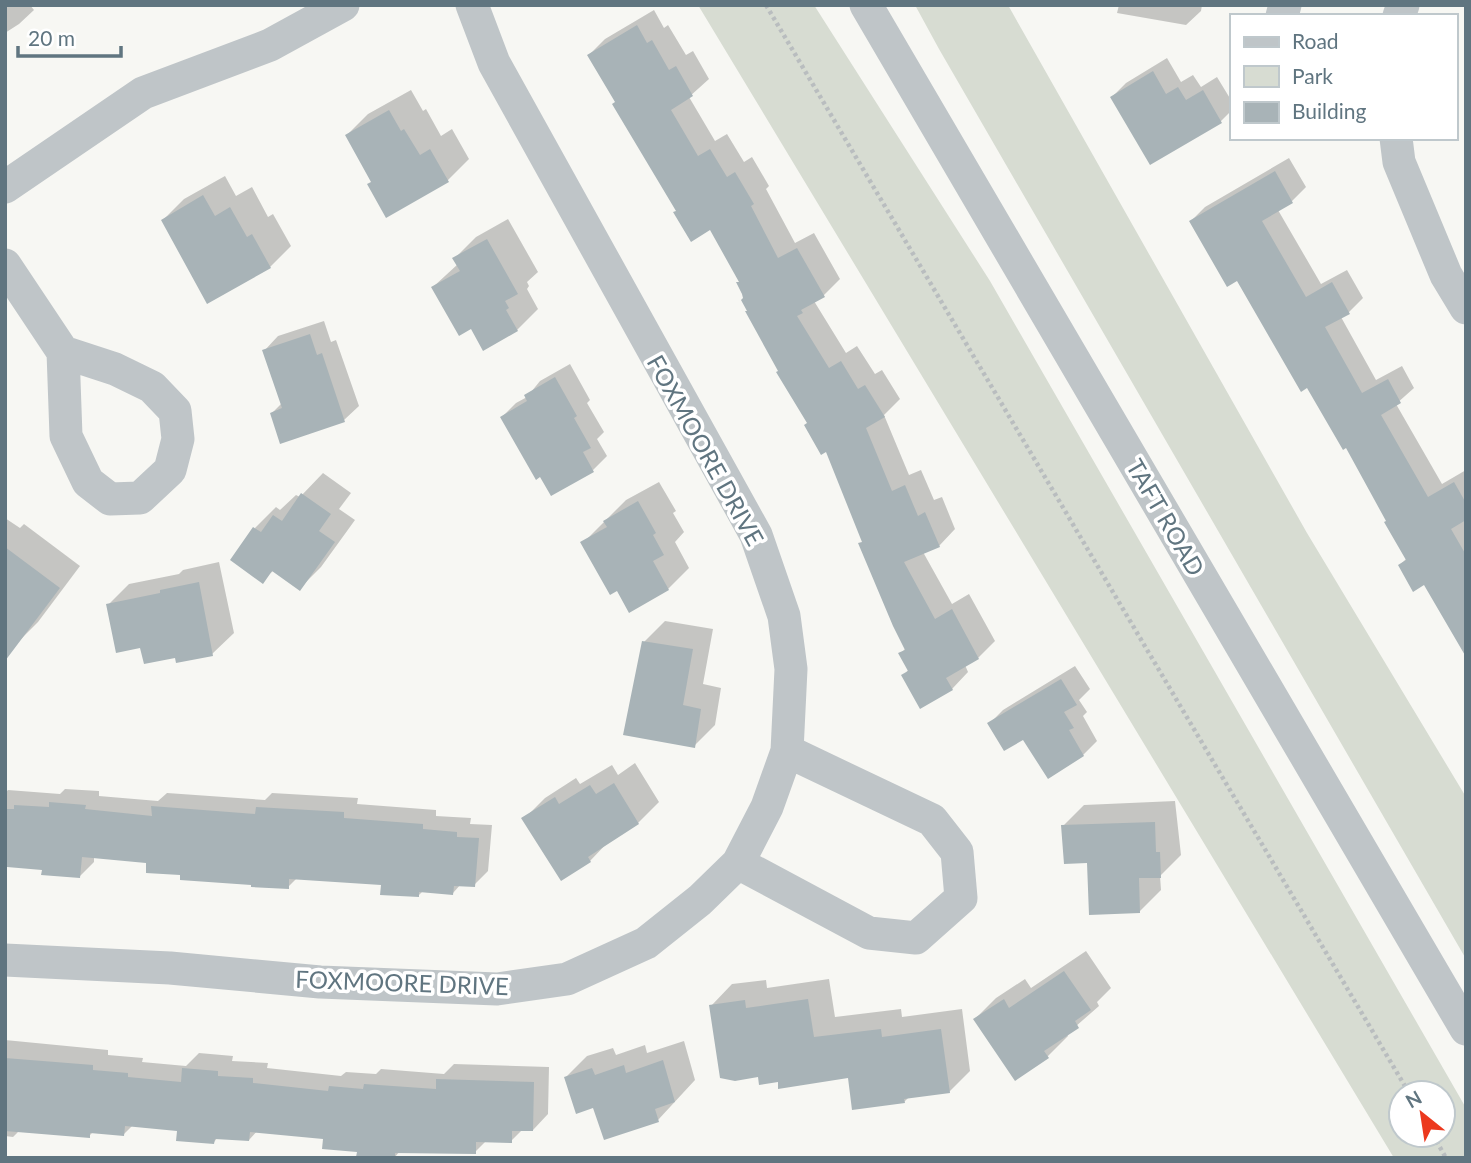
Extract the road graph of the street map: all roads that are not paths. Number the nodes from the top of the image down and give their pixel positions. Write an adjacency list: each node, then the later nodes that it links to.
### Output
1 (472, 5): 9 (street, FOXMOORE DRIVE)
2 (866, 5): 12 (street, TAFT ROAD)
3 (325, 10): 5 (street)
4 (1396, 140): 7 (street)
5 (5, 187)
6 (5, 265): 8 (street)
7 (1466, 308)
8 (63, 352): 8 (street)
9 (787, 751): 10 (street, FOXMOORE DRIVE); 10 (street)
10 (738, 863): 11 (street, FOXMOORE DRIVE)
11 (5, 960)
12 (1466, 1029)

